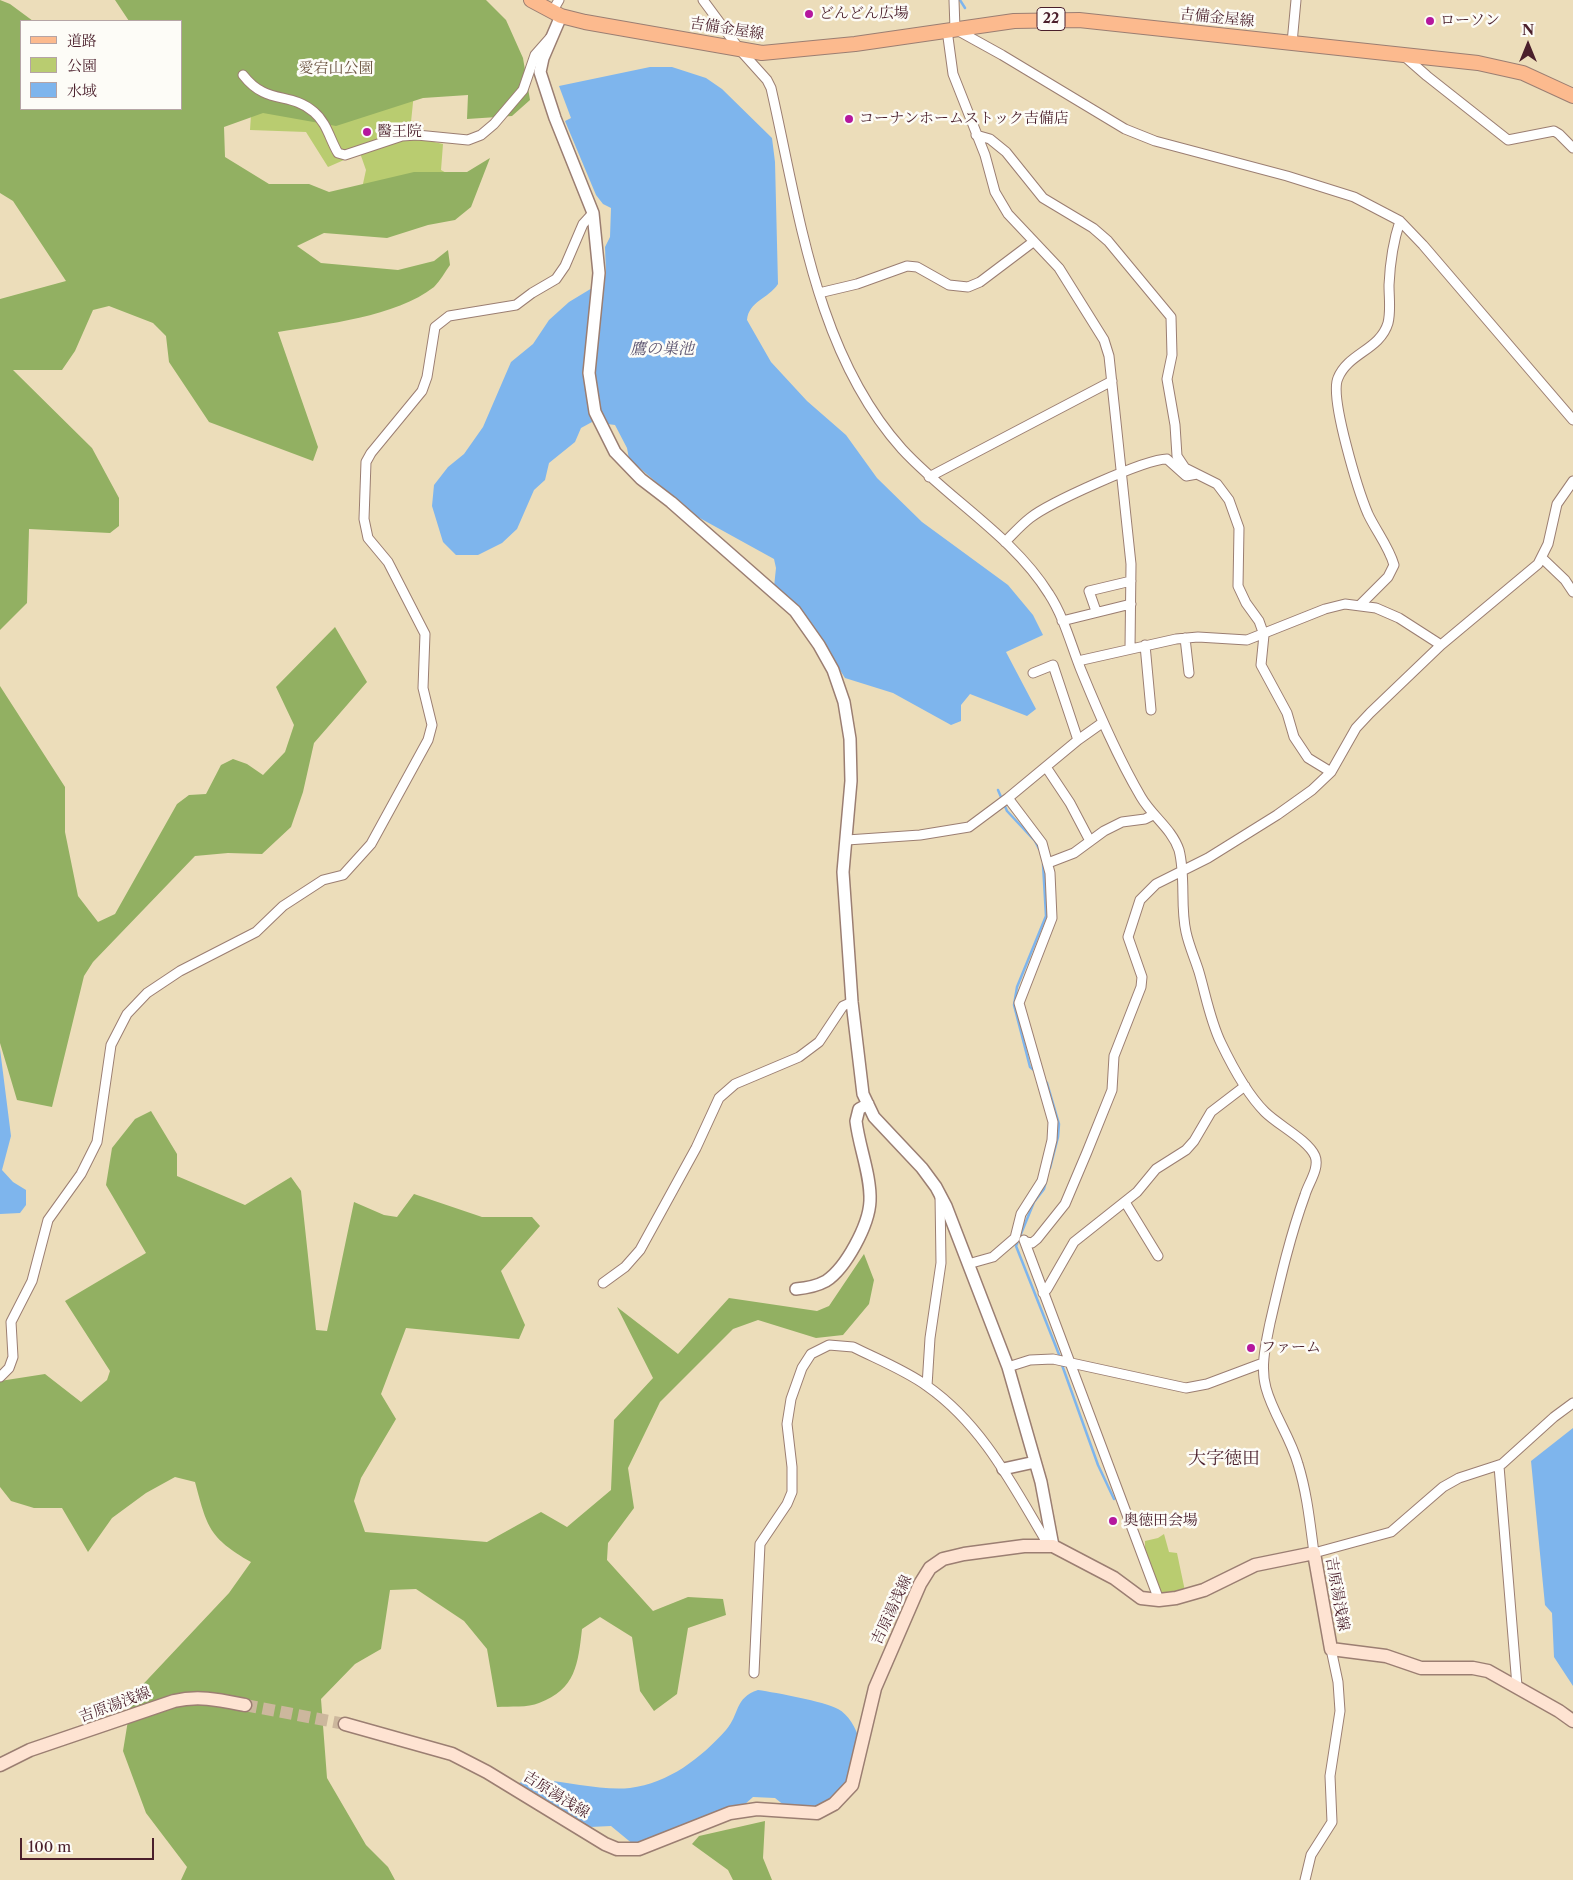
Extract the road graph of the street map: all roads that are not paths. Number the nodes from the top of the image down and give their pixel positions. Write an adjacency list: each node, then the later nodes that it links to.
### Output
1 (531, 0): 5 (main road, 吉備金屋線 / 22)
2 (703, 0): 8 (street)
3 (954, 0): 6 (street)
4 (1296, 0): 7 (street)
5 (557, 14): 8 (main road, 吉備金屋線 / 22); 10 (street); 14 (street)
6 (951, 30): 7 (main road, 吉備金屋線 / 22); 8 (main road, 吉備金屋線 / 22); 12 (street); 15 (street)
7 (1292, 43): 9 (main road, 吉備金屋線 / 22)
8 (740, 50): 17 (street)
9 (1403, 55): 11 (main road, 吉備金屋線 / 22); 13 (street)
10 (243, 75)
11 (1572, 91)
12 (976, 135): 16 (street); 21 (street)
13 (1573, 148)
14 (593, 214): 47 (street); 66 (street)
15 (1400, 221): 19 (street); 29 (street)
16 (1033, 242): 17 (street); 18 (street)
17 (819, 293): 22 (street)
18 (1112, 381): 20 (street); 22 (street)
19 (1573, 420)
20 (1121, 473): 21 (street); 24 (street); 26 (street)
21 (1197, 474): 32 (street)
22 (929, 477): 24 (street)
23 (1573, 481): 25 (street)
24 (1005, 542): 31 (street)
25 (1542, 558): 27 (street); 35 (street)
26 (1131, 581): 28 (street); 30 (street)
27 (1573, 592)
28 (1131, 604): 30 (street); 36 (street)
29 (1360, 605): 32 (street); 35 (street)
30 (1096, 611): 31 (street)
31 (1062, 620): 37 (street)
32 (1264, 635): 33 (street); 44 (street)
33 (1185, 638): 34 (street); 39 (street)
34 (1145, 645): 36 (street); 40 (street)
35 (1441, 645): 44 (street)
36 (1130, 648): 37 (street)
37 (1078, 661): 41 (street)
38 (1033, 673): 42 (street)
39 (1189, 673)
40 (1151, 710)
41 (1102, 724): 42 (street); 46 (street)
42 (1078, 740): 43 (street)
43 (1046, 766): 45 (street); 48 (street)
44 (1331, 772): 50 (street)
45 (1008, 798): 47 (street); 49 (street)
46 (1153, 815): 48 (street); 50 (street)
47 (847, 840): 51 (street)
48 (1090, 840): 49 (street)
49 (1048, 863): 56 (street)
50 (1182, 869): 52 (street); 57 (street)
51 (852, 1002): 53 (street); 60 (street)
52 (1245, 1086): 55 (street); 64 (street)
53 (868, 1104): 54 (street); 61 (street)
54 (940, 1195): 59 (street); 67 (street)
55 (1125, 1202): 58 (street); 62 (street)
56 (1015, 1238): 57 (street); 59 (street)
57 (1026, 1242): 62 (street)
58 (1158, 1256)
59 (968, 1264): 65 (street)
60 (603, 1283)
61 (796, 1289)
62 (1043, 1293): 63 (street)
63 (1068, 1362): 64 (street); 65 (street); 74 (street)
64 (1264, 1363): 73 (street)
65 (1008, 1367): 69 (street)
66 (0, 1377)
67 (927, 1386): 71 (street); 76 (street)
68 (1573, 1402): 70 (street)
69 (1036, 1462): 71 (street); 72 (street)
70 (1499, 1466): 73 (street); 77 (street)
71 (1003, 1469): 72 (street)
72 (1051, 1546): 74 (main road, 吉原湯浅線); 80 (main road, 吉原湯浅線)
73 (1314, 1553): 74 (main road, 吉原湯浅線); 75 (main road, 吉原湯浅線)
74 (1159, 1600)
75 (1331, 1649): 77 (main road, 吉原湯浅線); 82 (street)
76 (754, 1673)
77 (1517, 1686): 79 (main road, 吉原湯浅線)
78 (245, 1705): 81 (main road, 吉原湯浅線)
79 (1573, 1721)
80 (344, 1724)
81 (4, 1763)
82 (1305, 1880)

